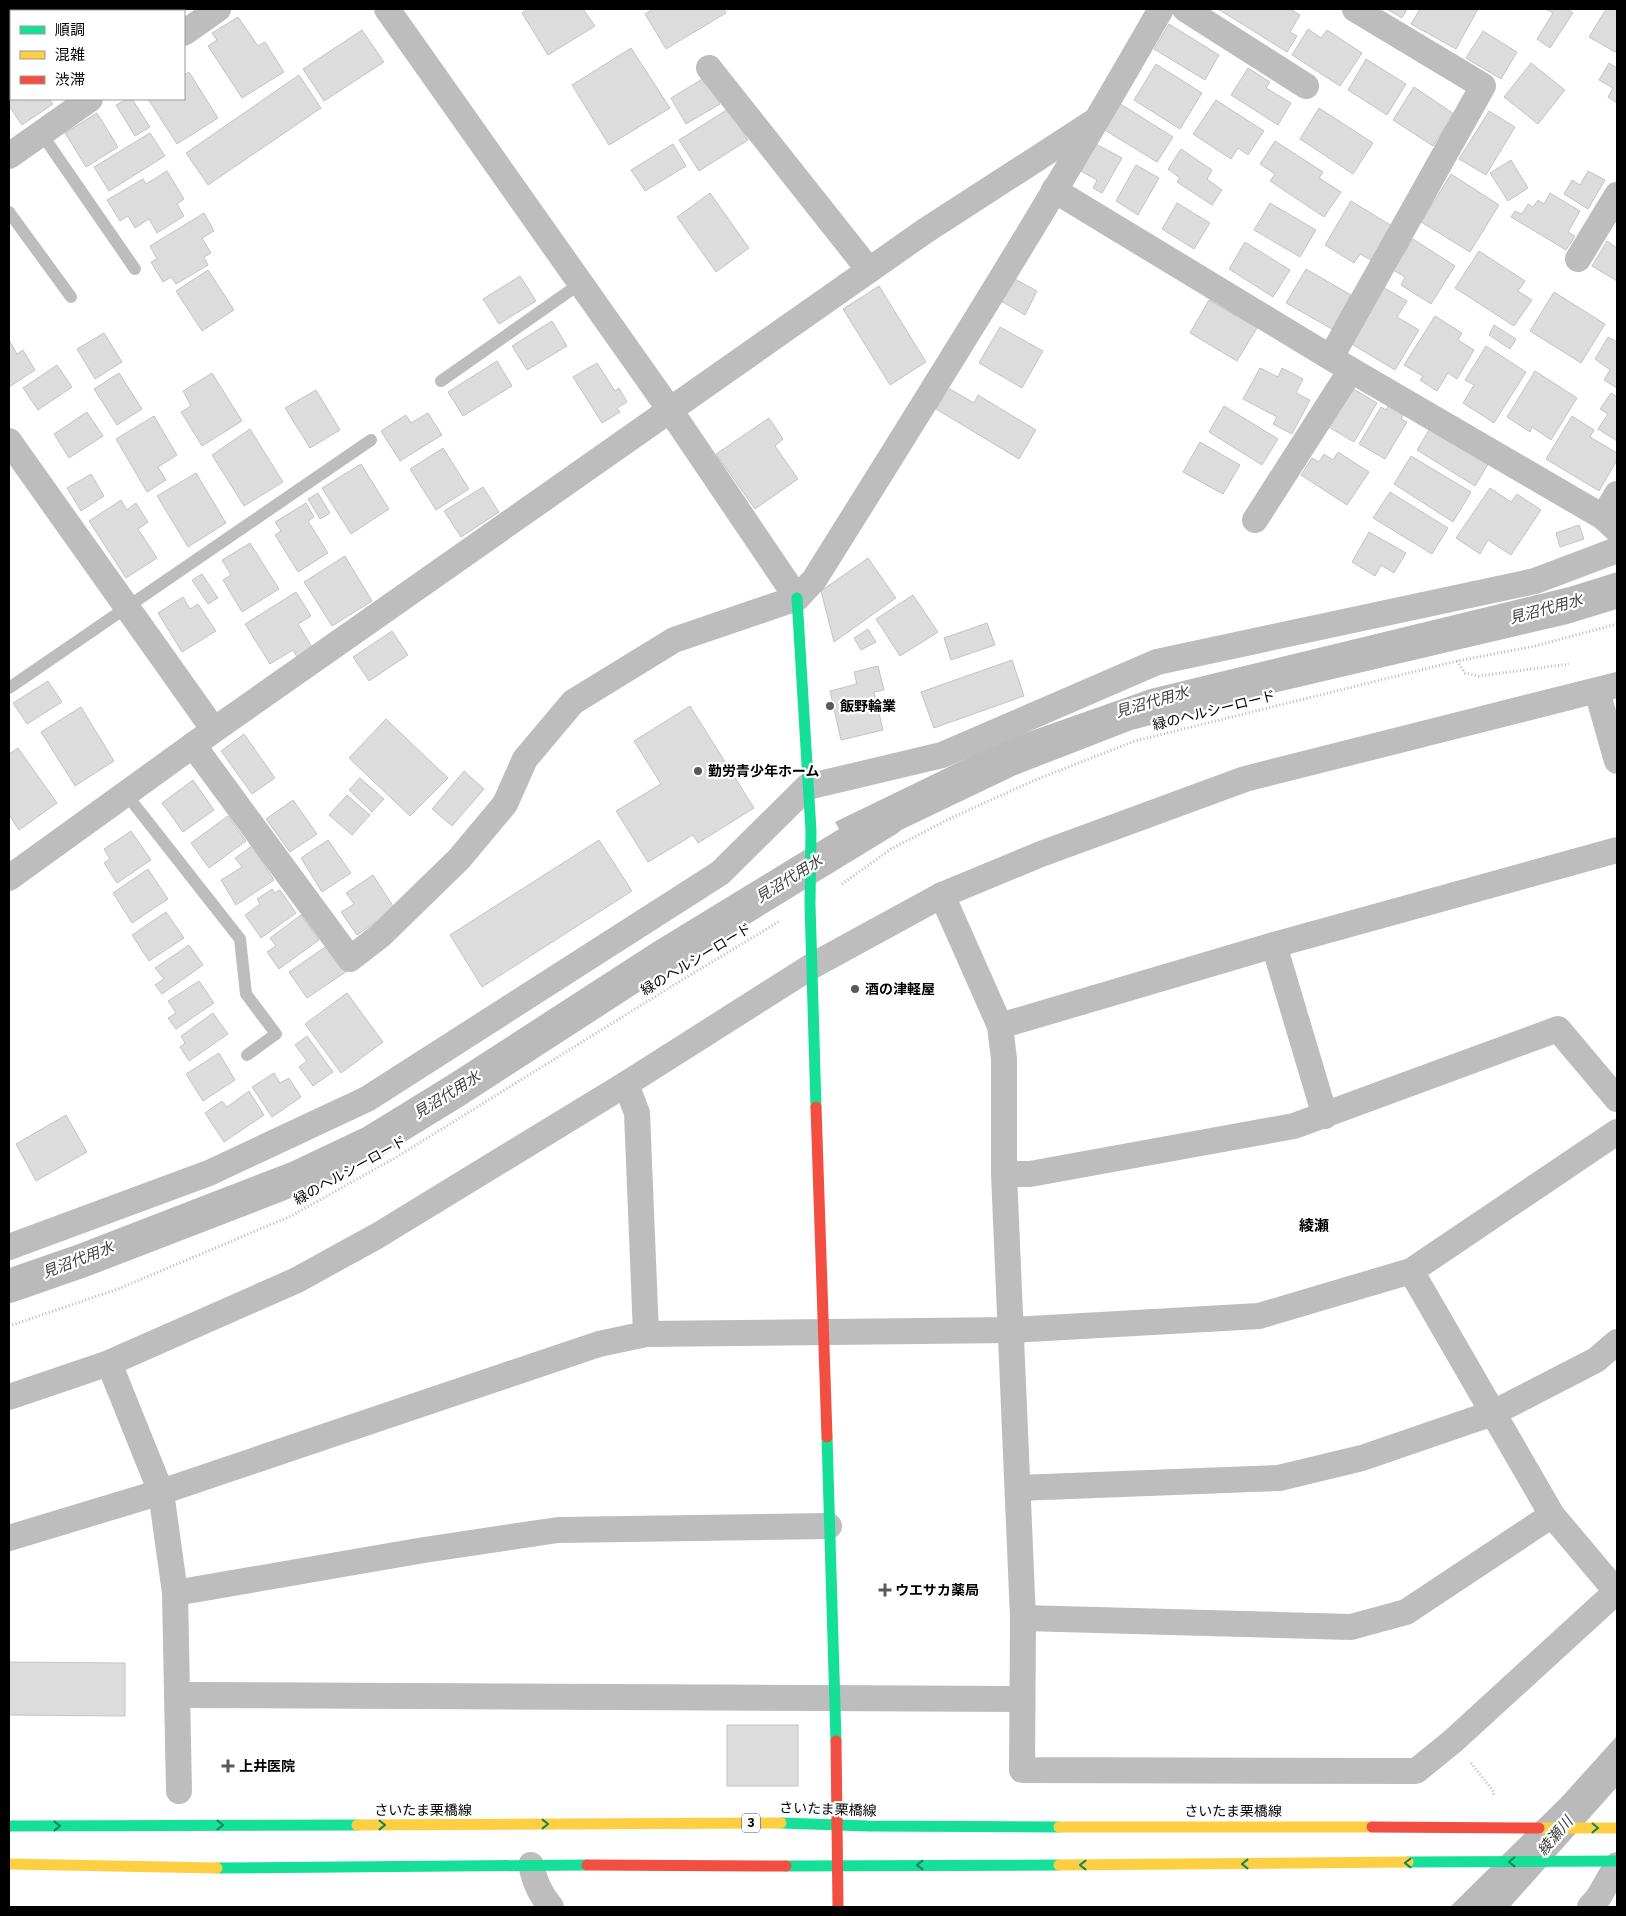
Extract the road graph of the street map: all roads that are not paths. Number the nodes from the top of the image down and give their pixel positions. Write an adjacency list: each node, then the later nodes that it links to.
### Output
1 (218, 9): 6 (street)
2 (387, 9): 19 (street)
3 (1161, 9): 10 (street)
4 (1186, 9): 8 (street)
5 (1356, 9): 21 (street)
6 (185, 32)
7 (709, 68): 18 (street)
8 (1306, 86)
9 (80, 102): 11 (street)
10 (1099, 118): 13 (street); 18 (street)
11 (41, 133): 12 (street); 17 (lane)
12 (9, 156)
13 (1054, 190): 21 (street); 30 (street)
14 (1617, 195): 16 (street)
15 (9, 212): 20 (lane)
16 (1578, 259)
17 (135, 269)
18 (869, 270): 23 (street)
19 (581, 283): 22 (lane); 23 (street)
20 (71, 297)
21 (1341, 363): 27 (street); 28 (street)
22 (441, 381)
23 (670, 410): 30 (street); 34 (street)
24 (371, 440): 31 (lane)
25 (9, 441): 31 (street)
26 (1617, 494): 28 (street)
27 (1255, 520)
28 (1610, 523)
29 (1617, 550): 37 (street)
30 (797, 598): 35 (street); 37 (main road)
31 (127, 607): 32 (lane); 34 (street)
32 (9, 688)
33 (1607, 688): 36 (street); 41 (street)
34 (214, 730): 35 (street)
35 (193, 745): 38 (street)
36 (1617, 760)
37 (807, 787): 43 (main road); 51 (street)
38 (126, 794): 40 (street); 45 (lane)
39 (1617, 850): 42 (street)
40 (9, 878)
41 (942, 895): 43 (street); 44 (street)
42 (1274, 945): 44 (street); 48 (street)
43 (812, 966): 46 (street); 53 (main road)
44 (1000, 1026): 50 (street)
45 (248, 1055)
46 (626, 1084): 55 (street); 57 (street)
47 (1617, 1099): 48 (street)
48 (1325, 1116): 50 (street)
49 (1617, 1132): 52 (street)
50 (1004, 1174): 54 (street)
51 (9, 1247)
52 (1411, 1271): 54 (street); 59 (street)
53 (823, 1330): 54 (street); 55 (street); 63 (main road)
54 (1011, 1330): 60 (street)
55 (646, 1334): 61 (street)
56 (1617, 1342): 59 (street)
57 (109, 1363): 58 (street); 61 (street)
58 (9, 1397)
59 (1493, 1413): 60 (street); 62 (street)
60 (1018, 1488): 67 (street)
61 (161, 1492): 64 (street); 66 (street)
62 (1552, 1514): 65 (street); 67 (street)
63 (829, 1526): 66 (street); 69 (main road)
64 (9, 1538)
65 (1617, 1591): 70 (street)
66 (175, 1593): 68 (street)
67 (1023, 1618): 70 (street)
68 (178, 1695): 69 (street); 71 (street)
69 (834, 1698): 70 (street); 72 (main road)
70 (1022, 1699)
71 (179, 1791)
72 (838, 1823): 73 (main road, さいたま栗橋線 / 3, one-way to 72); 74 (main road, さいたま栗橋線 / 3, one-way to 74); 78 (main road)
73 (9, 1826)
74 (1617, 1828)
75 (1610, 1862): 78 (main road, one-way to 78); 81 (street)
76 (9, 1864): 77 (main road)
77 (531, 1865): 78 (main road); 79 (street)
78 (837, 1866): 80 (main road)
79 (551, 1907)
80 (838, 1907)
81 (1590, 1907)

